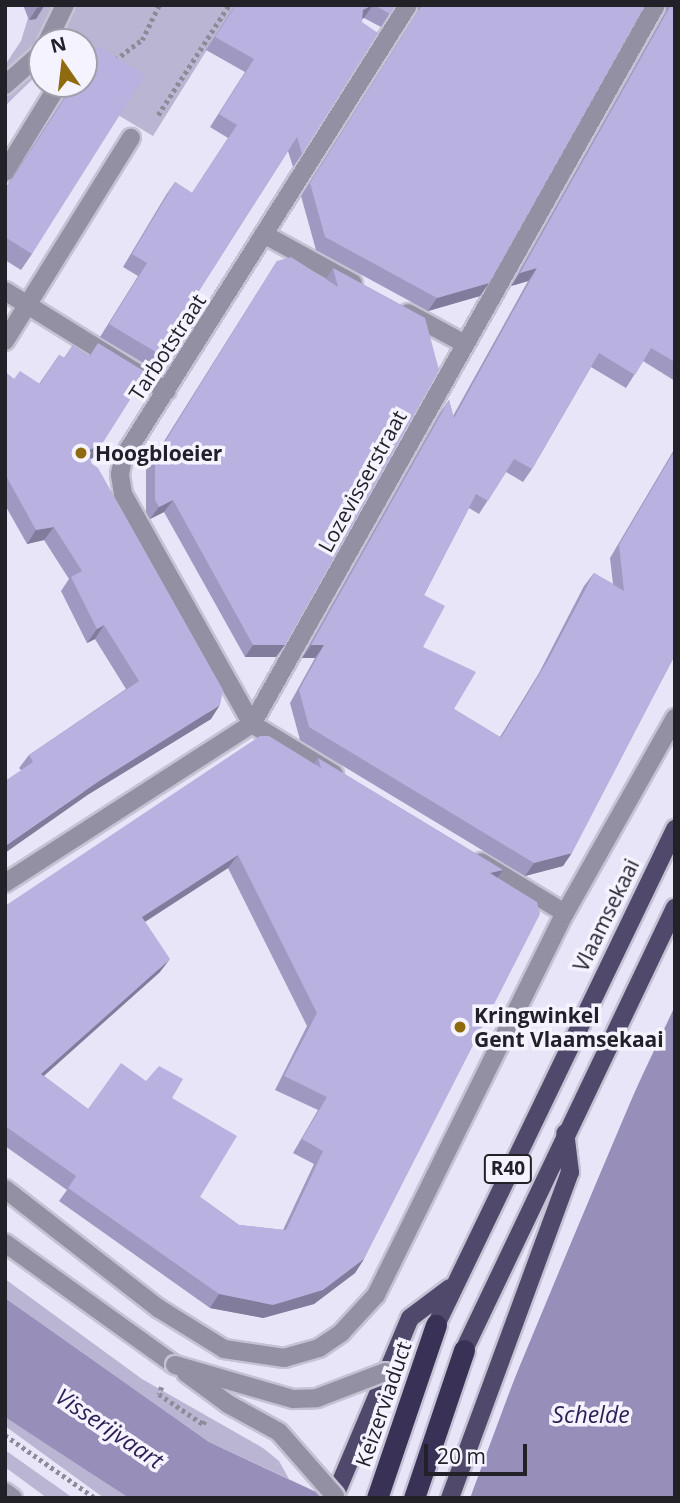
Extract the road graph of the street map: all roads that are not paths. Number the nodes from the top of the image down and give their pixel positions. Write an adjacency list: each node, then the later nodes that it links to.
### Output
1 (65, 5): 4 (street)
2 (408, 5): 6 (street, Tarbotstraat)
3 (656, 5): 18 (street, Lozevisserstraat)
4 (54, 28)
5 (363, 29): 6 (street)
6 (384, 43): 12 (street, Tarbotstraat)
7 (28, 64): 8 (street)
8 (5, 85)
9 (50, 98): 11 (street)
10 (131, 138): 15 (street)
11 (5, 172)
12 (267, 236): 14 (street); 19 (street, Tarbotstraat)
13 (5, 291): 15 (street)
14 (372, 293)
15 (26, 306): 17 (street); 19 (street)
16 (395, 306): 18 (street)
17 (5, 341)
18 (465, 344): 21 (street, Lozevisserstraat)
19 (166, 391): 21 (street, Tarbotstraat)
20 (675, 718): 27 (street, Vlaamsekaai)
21 (252, 724): 22 (street); 25 (street, Lozevisserstraat)
22 (346, 780)
23 (675, 829): 31 (main road, Vlaamsekaai / R40)
24 (463, 851): 27 (street)
25 (5, 883)
26 (675, 908): 28 (main road, R40)
27 (565, 913): 29 (street, Vlaamsekaai)
28 (565, 1133): 33 (main road, R40); 41 (main road)
29 (5, 1189)
30 (5, 1243): 34 (street)
31 (451, 1287): 32 (main road, Vlaamsekaai / R40); 35 (main road)
32 (436, 1325): 39 (highway, Keizerviaduct / R40)
33 (464, 1350): 40 (highway, R40)
34 (175, 1365): 35 (street, bridge); 37 (street, bridge)
35 (385, 1372): 37 (main road)
36 (5, 1492): 38 (street)
37 (334, 1497)
38 (13, 1498)
39 (377, 1498)
40 (414, 1498)
41 (450, 1498)

